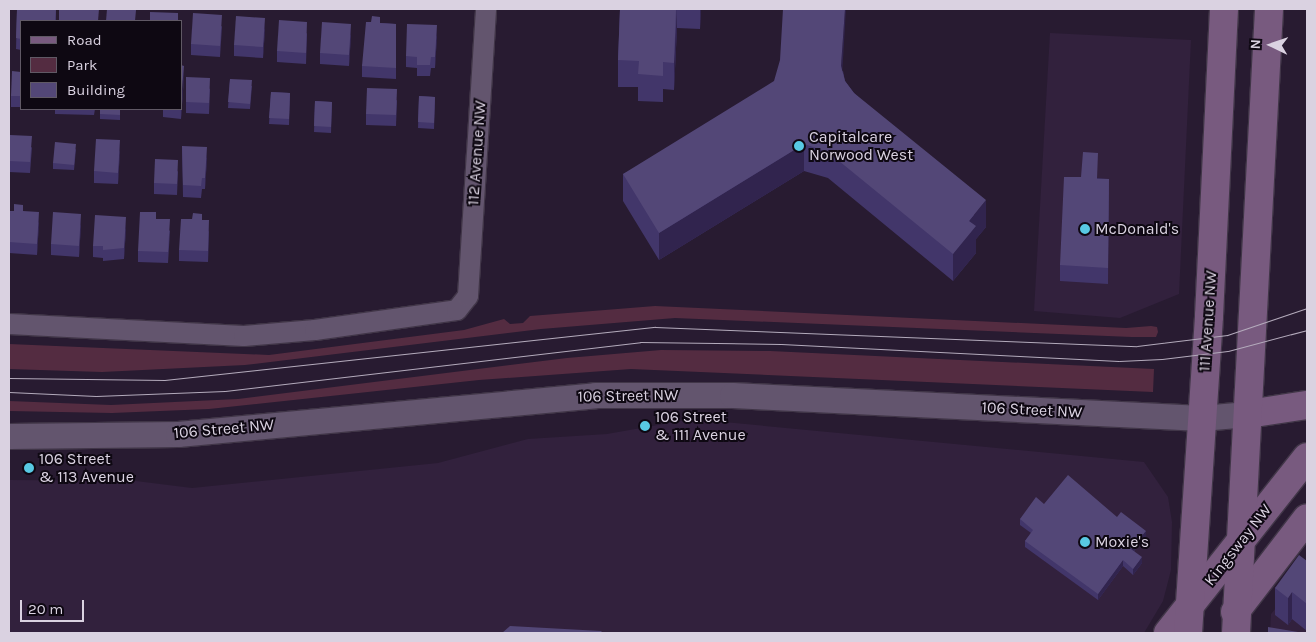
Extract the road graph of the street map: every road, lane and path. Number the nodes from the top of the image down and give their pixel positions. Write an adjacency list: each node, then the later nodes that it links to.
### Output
1 (486, 9): 4 (street, 112 Avenue NW)
2 (1224, 9): 7 (main road, 111 Avenue NW)
3 (1269, 9): 6 (main road)
4 (9, 324)
5 (1307, 405): 6 (main road)
6 (1248, 414): 7 (street, 106 Street NW); 11 (main road)
7 (1202, 418): 8 (street, 106 Street NW); 12 (main road, 111 Avenue NW)
8 (9, 436)
9 (1307, 457): 11 (main road, Kingsway NW)
10 (1307, 518): 13 (main road)
11 (1240, 542): 12 (main road, Kingsway NW); 13 (main road)
12 (1189, 621): 14 (main road, Kingsway NW)
13 (1236, 621): 15 (main road)
14 (1168, 633)
15 (1218, 633)

